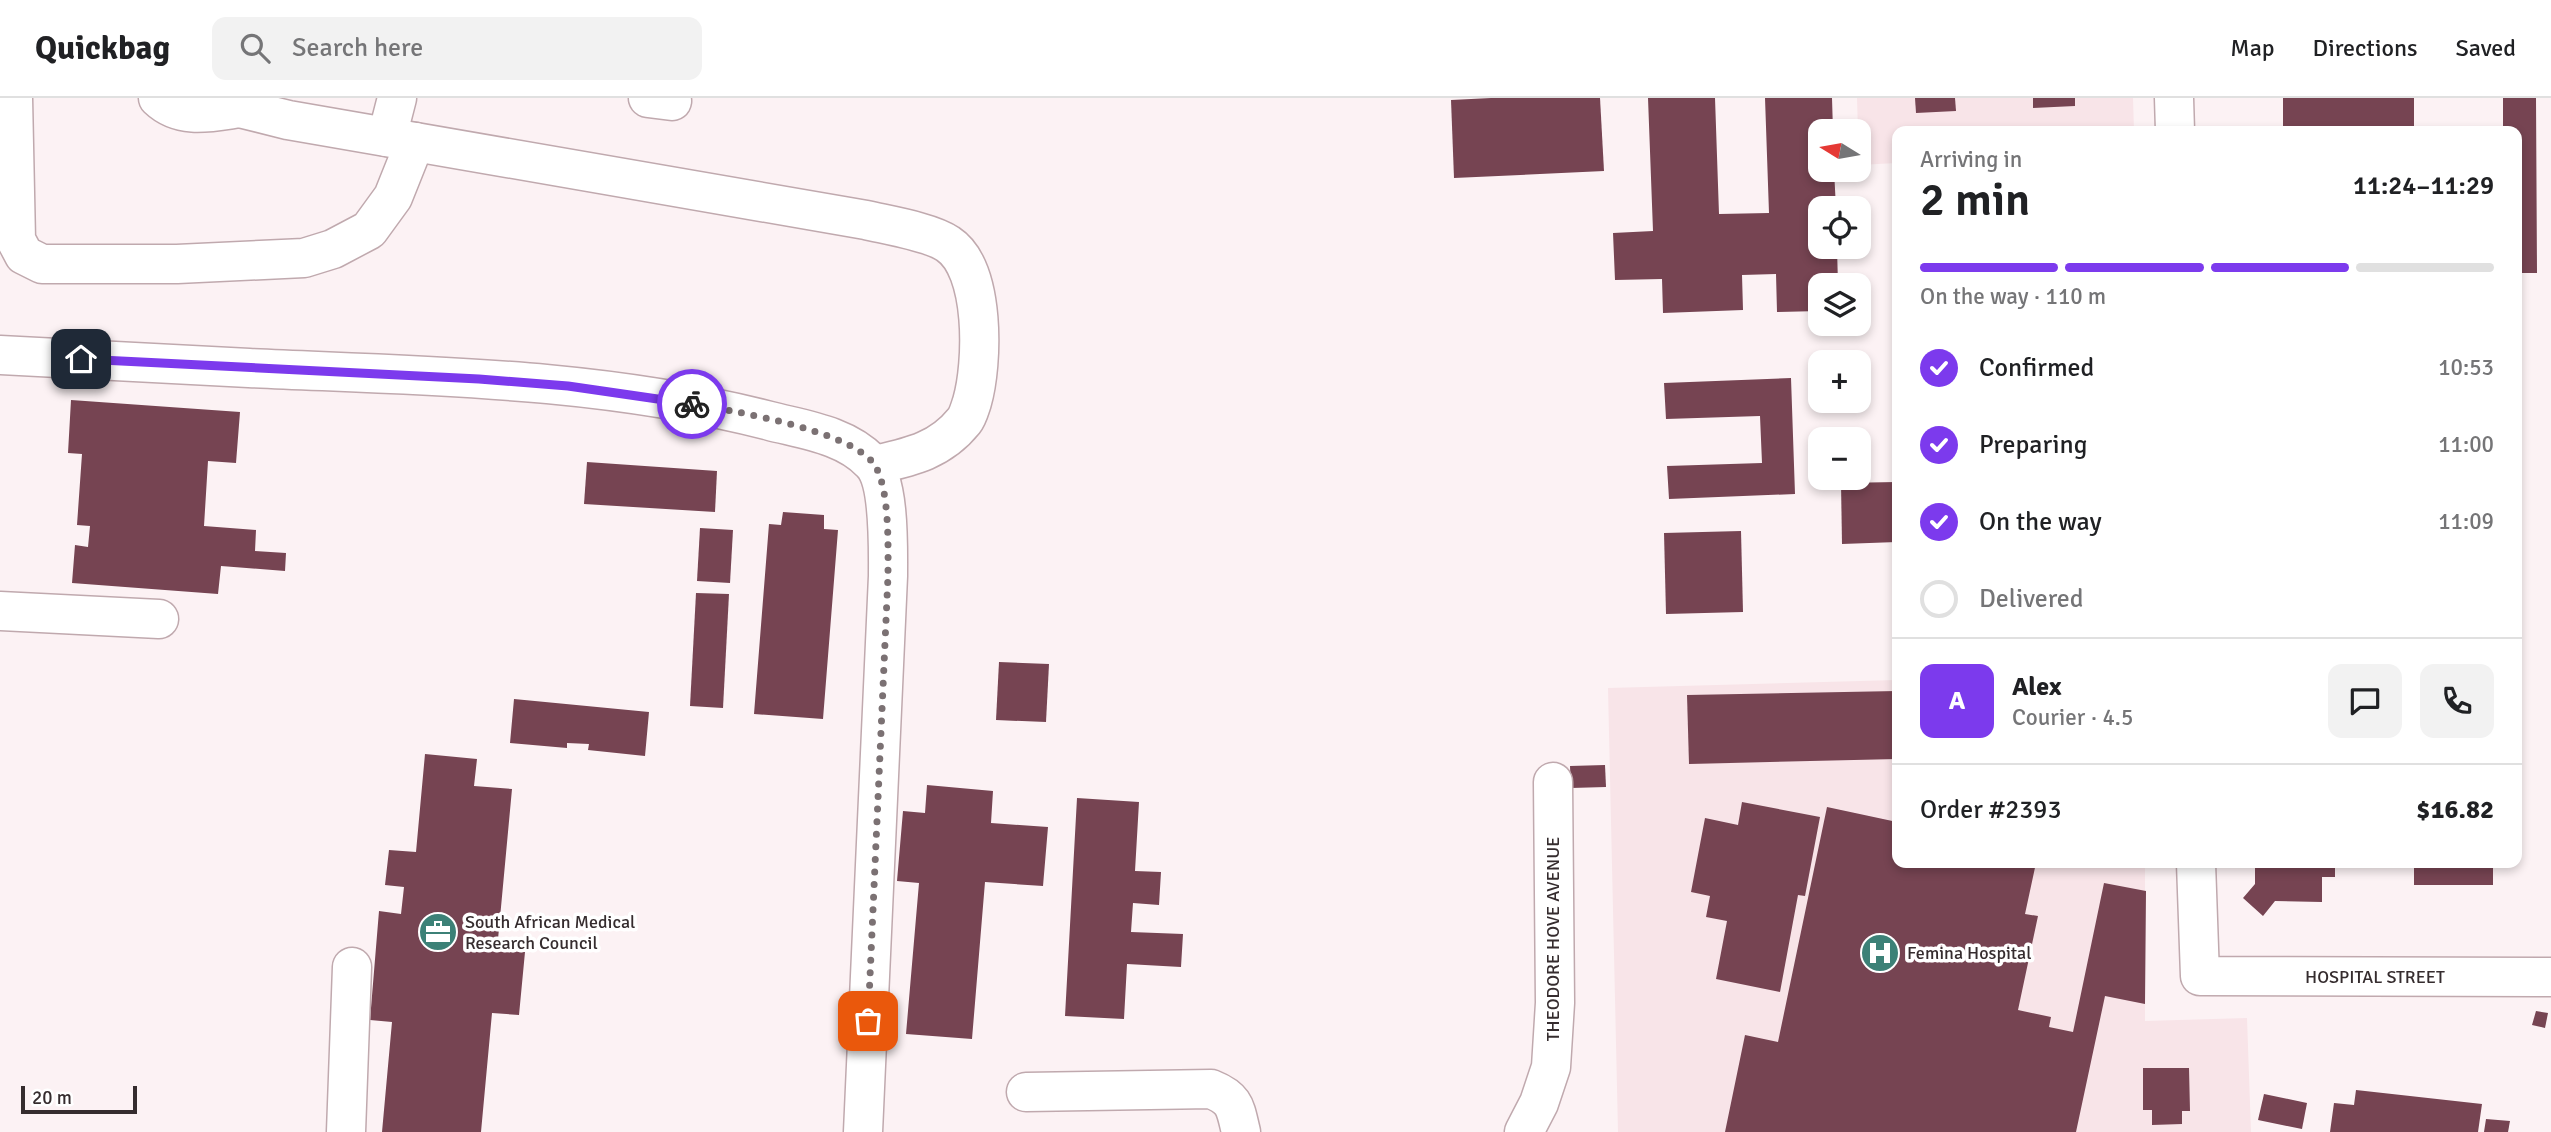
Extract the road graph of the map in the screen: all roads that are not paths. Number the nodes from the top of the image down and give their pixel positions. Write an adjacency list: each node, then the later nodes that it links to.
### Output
1 (13, 98): 7 (street)
2 (158, 98): 5 (street)
3 (397, 98): 7 (street)
4 (2174, 98): 6 (street)
5 (232, 103): 7 (street)
6 (2175, 126)
7 (401, 140): 9 (street)
8 (0, 355): 9 (street)
9 (874, 465): 18 (street)
10 (0, 611): 11 (street)
11 (159, 619)
12 (1553, 782): 20 (street, THEODORE HOVE AVENUE)
13 (2196, 868): 15 (street, HOSPITAL STREET)
14 (352, 967): 17 (street)
15 (2551, 977)
16 (1026, 1092): 19 (street)
17 (346, 1132)
18 (863, 1132)
19 (1241, 1132)
20 (1524, 1132)

